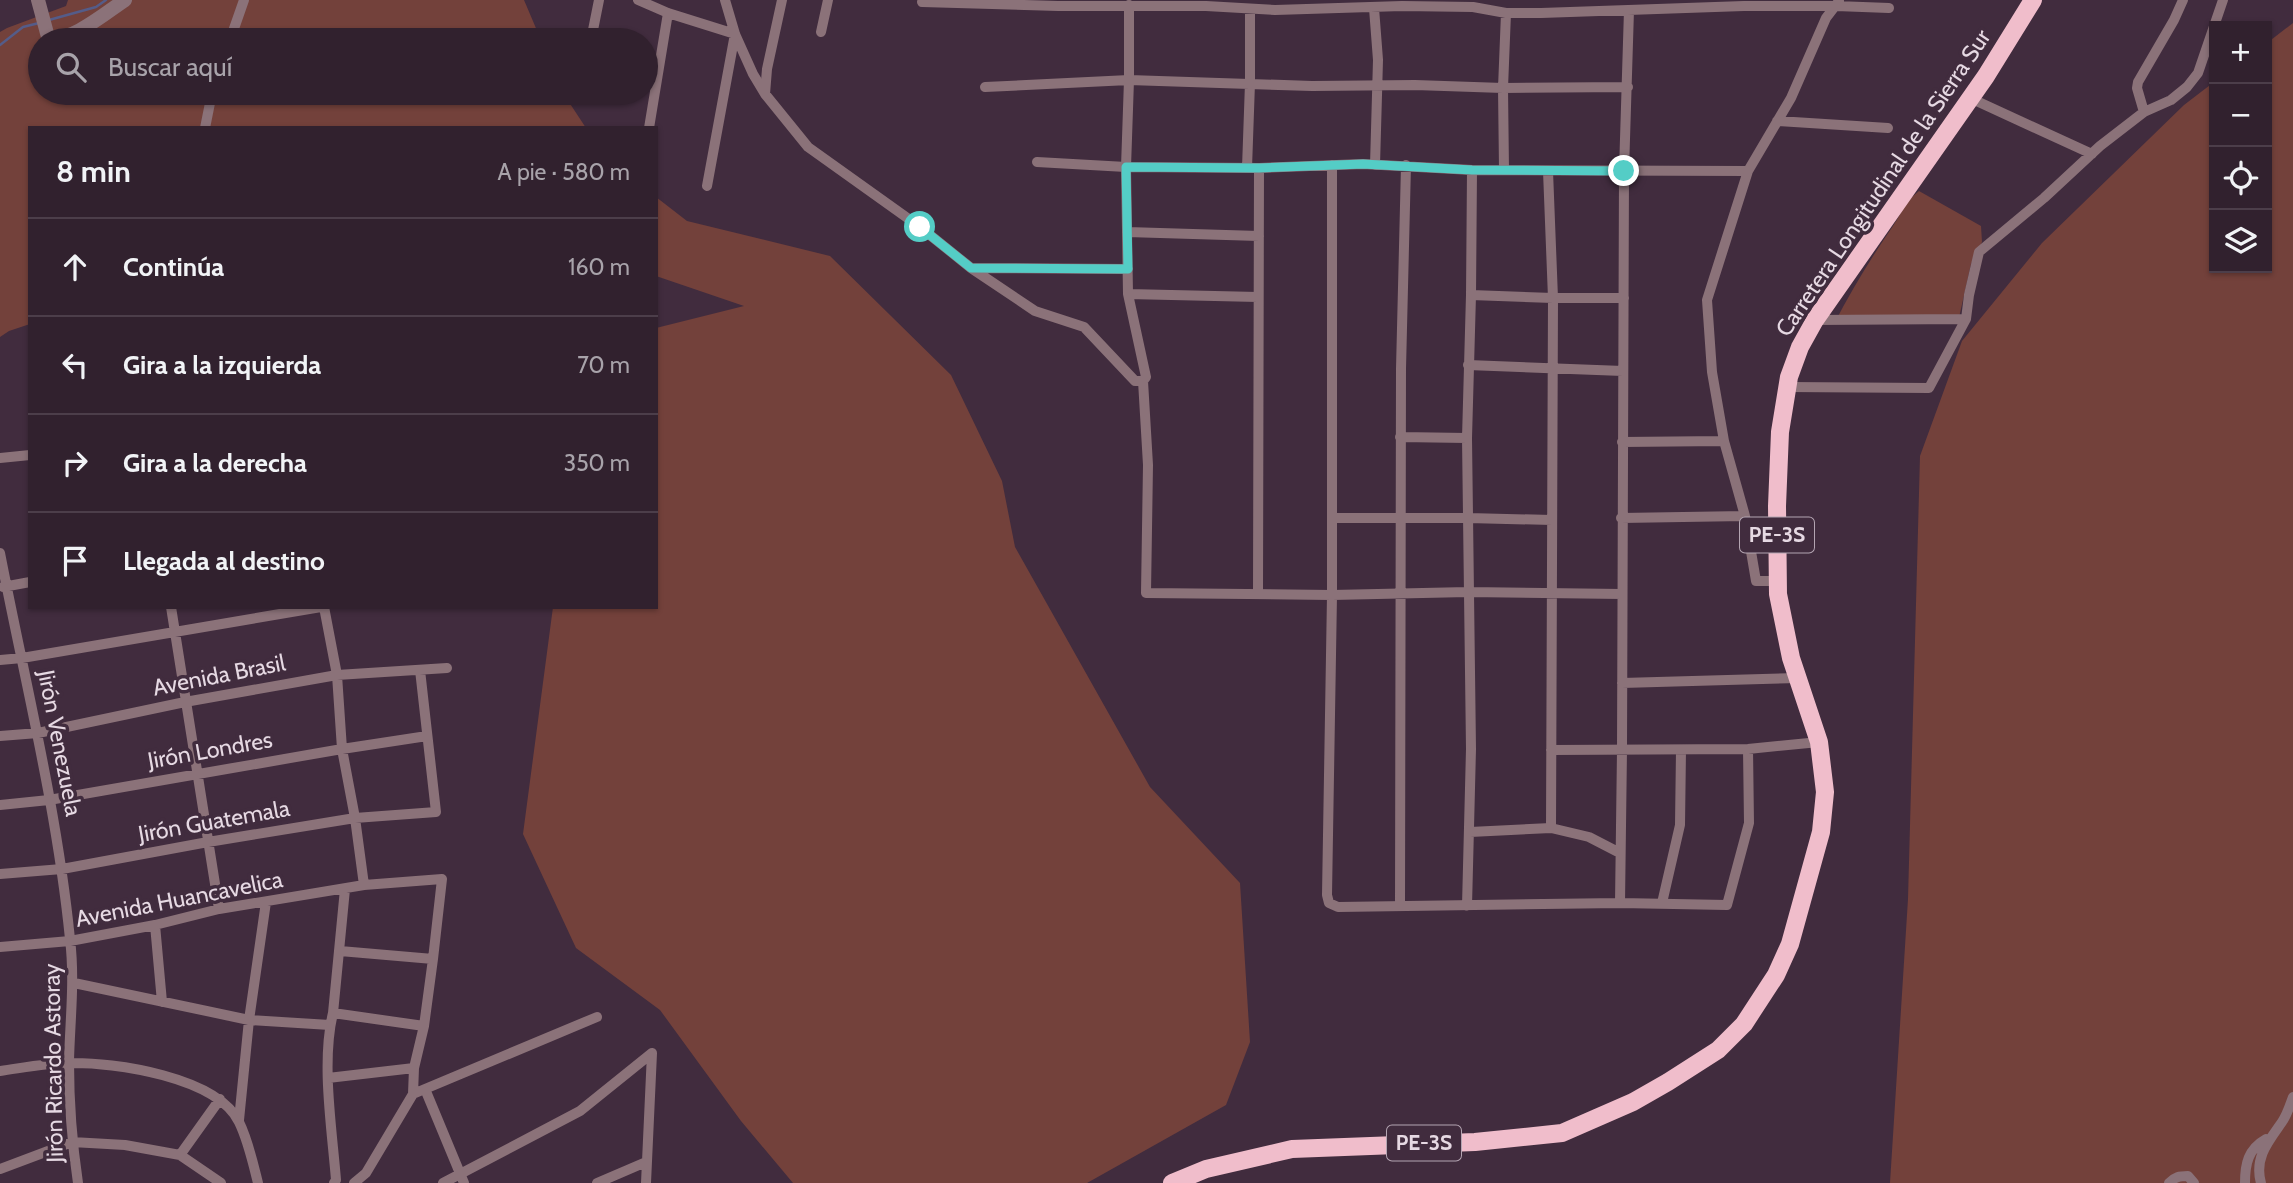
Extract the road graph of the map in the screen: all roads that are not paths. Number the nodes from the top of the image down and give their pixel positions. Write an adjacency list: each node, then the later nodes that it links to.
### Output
1 (125, 0): 34 (street)
2 (244, 0): 35 (street)
3 (599, 0): 36 (street)
4 (638, 0): 30 (street)
5 (725, 0): 38 (street)
6 (782, 0): 46 (street)
7 (828, 0): 37 (street)
8 (1542, 0): 32 (street)
9 (2033, 0): 47 (highway, Carretera Longitudinal de la Sierra Sur / PE-3S)
10 (2182, 0): 50 (street)
11 (2223, 0): 50 (street)
12 (922, 2): 13 (street)
13 (1058, 3): 22 (street)
14 (1205, 3): 22 (street); 28 (street)
15 (1403, 3): 20 (street); 26 (street)
16 (1744, 3): 17 (street); 25 (street)
17 (1813, 3): 18 (street)
18 (1838, 3): 27 (street); 51 (street)
19 (1339, 4): 23 (street); 26 (street)
20 (1473, 4): 31 (street)
21 (39, 5): 33 (street)
22 (1129, 5): 40 (street)
23 (1275, 5): 28 (street)
24 (1611, 5): 29 (street); 32 (street)
25 (1678, 5): 29 (street)
26 (1374, 8): 44 (street)
27 (1889, 8)
28 (1250, 9): 41 (street)
29 (1629, 10): 42 (street)
30 (668, 13): 38 (street); 39 (street)
31 (1506, 13): 32 (street); 45 (street)
32 (1541, 13)
33 (44, 28)
34 (82, 28)
35 (234, 28)
36 (593, 28)
37 (821, 32)
38 (735, 34): 46 (street); 68 (street)
39 (658, 74)
40 (1129, 80): 41 (street); 43 (street); 60 (street)
41 (1250, 83): 44 (street); 61 (street)
42 (1628, 86): 45 (street); 66 (street)
43 (985, 87)
44 (1378, 87): 45 (street); 58 (street)
45 (1503, 88): 64 (street)
46 (765, 94): 71 (street)
47 (1970, 98): 55 (street); 79 (highway, Carretera Longitudinal de la Sierra Sur / PE-3S)
48 (210, 105): 52 (street)
49 (653, 105): 53 (street)
50 (2144, 112): 55 (street)
51 (1777, 121): 54 (street); 67 (street)
52 (205, 126)
53 (649, 126)
54 (1888, 128)
55 (2092, 154): 78 (street)
56 (1037, 162): 60 (street)
57 (1332, 165): 58 (street); 62 (street); 94 (street)
58 (1376, 165): 59 (street)
59 (1406, 165): 63 (street); 85 (street)
60 (1126, 167): 61 (street); 69 (street)
61 (1247, 168): 62 (street)
62 (1259, 168): 70 (street)
63 (1472, 170): 64 (street); 74 (street)
64 (1504, 170): 65 (street)
65 (1548, 171): 66 (street); 77 (street)
66 (1624, 171): 67 (street); 76 (street)
67 (1748, 171): 87 (street)
68 (707, 186)
69 (1127, 232): 70 (street); 72 (street)
70 (1259, 236): 75 (street)
71 (971, 268): 72 (street); 83 (street)
72 (1128, 269): 73 (street)
73 (1128, 294): 75 (street); 83 (street)
74 (1471, 295): 77 (street); 80 (street)
75 (1258, 297): 102 (street)
76 (1624, 298): 77 (street); 82 (street)
77 (1553, 299): 81 (street)
78 (1966, 319): 79 (street); 84 (street)
79 (1815, 320): 84 (highway, Carretera Longitudinal de la Sierra Sur / PE-3S)
80 (1468, 365): 81 (street); 86 (street)
81 (1552, 369): 82 (street); 96 (street)
82 (1623, 371): 88 (street)
83 (1143, 381): 102 (street)
84 (1788, 387): 98 (highway, Carretera Longitudinal de la Sierra Sur / PE-3S)
85 (1400, 437): 86 (street); 92 (street)
86 (1467, 438): 93 (street)
87 (1724, 441): 88 (street); 91 (street)
88 (1622, 442): 95 (street)
89 (28, 455): 90 (street)
90 (0, 458)
91 (1745, 516): 95 (street); 98 (street)
92 (1402, 517): 93 (street); 94 (street); 103 (street)
93 (1468, 517): 96 (street); 101 (street)
94 (1332, 518): 106 (street)
95 (1621, 518): 105 (street)
96 (1552, 520): 104 (street)
97 (0, 553): 100 (street, Jirón Venezuela)
98 (1779, 580): 116 (highway, Carretera Longitudinal de la Sierra Sur / PE-3S)
99 (28, 582): 100 (street)
100 (3, 587): 111 (street, Jirón Venezuela)
101 (1468, 592): 103 (street); 104 (street); 133 (street)
102 (1258, 593): 106 (street)
103 (1401, 593): 106 (street); 143 (street)
104 (1552, 593): 105 (street); 125 (street)
105 (1622, 594): 117 (street)
106 (1332, 595): 143 (street)
107 (171, 609): 110 (street)
108 (310, 609): 110 (street)
109 (322, 609): 115 (street)
110 (175, 632): 111 (street); 118 (street)
111 (22, 658): 112 (street); 119 (street, Jirón Venezuela)
112 (0, 660)
113 (447, 668): 114 (street, Avenida Brasil)
114 (420, 670): 115 (street, Avenida Brasil); 121 (street)
115 (337, 675): 118 (street, Avenida Brasil); 123 (street)
116 (1799, 678): 117 (street); 122 (highway, Carretera Longitudinal de la Sierra Sur / PE-3S)
117 (1622, 682): 126 (street)
118 (185, 702): 119 (street, Avenida Brasil); 128 (street)
119 (38, 733): 120 (street, Avenida Brasil); 129 (street, Jirón Venezuela)
120 (0, 736)
121 (427, 736): 123 (street, Jirón Londres); 131 (street, Jirón Guatemala)
122 (1819, 742): 124 (street); 182 (highway, Carretera Longitudinal de la Sierra Sur / PE-3S)
123 (342, 749): 128 (street, Jirón Londres); 131 (street)
124 (1748, 749): 127 (street); 142 (street)
125 (1551, 750): 126 (street); 132 (street)
126 (1622, 750): 127 (street); 135 (street)
127 (1681, 750): 142 (street)
128 (196, 774): 129 (street, Jirón Londres); 134 (street)
129 (49, 800): 130 (street, Jirón Londres); 136 (street, Jirón Venezuela)
130 (0, 804)
131 (355, 818): 134 (street, Jirón Guatemala); 138 (street)
132 (1551, 828): 133 (street); 135 (street)
133 (1470, 832): 144 (street)
134 (208, 842): 136 (street, Jirón Guatemala); 145 (street)
135 (1620, 853): 141 (street)
136 (62, 869): 137 (street, Jirón Guatemala); 147 (street, Jirón Venezuela)
137 (0, 874)
138 (365, 885): 139 (street, Avenida Huancavelica); 150 (street, Avenida Huancavelica)
139 (345, 889): 140 (street, Avenida Huancavelica); 149 (street)
140 (266, 902): 145 (street, Avenida Huancavelica); 155 (street)
141 (1619, 903): 142 (street); 144 (street)
142 (1662, 903)
143 (1400, 906): 144 (street)
144 (1466, 906)
145 (219, 909): 146 (street, Avenida Huancavelica)
146 (155, 925): 147 (street, Avenida Huancavelica); 152 (street)
147 (71, 941): 148 (street, Avenida Huancavelica); 151 (street, Jirón Ricardo Astoray)
148 (0, 947)
149 (340, 951): 150 (street); 153 (street)
150 (433, 959): 157 (street)
151 (74, 983): 152 (street); 159 (street, Jirón Ricardo Astoray)
152 (162, 1002): 155 (street)
153 (333, 1013): 156 (street); 157 (street)
154 (597, 1017): 163 (street)
155 (249, 1020): 156 (street); 167 (street)
156 (330, 1025): 162 (street)
157 (424, 1026): 160 (street)
158 (0, 1059): 161 (street)
159 (69, 1063): 161 (street); 166 (street); 169 (street, Jirón Ricardo Astoray)
160 (414, 1068): 162 (street); 164 (street)
161 (0, 1072)
162 (328, 1077): 177 (street)
163 (425, 1089): 164 (street); 173 (street)
164 (413, 1094): 178 (street)
165 (2293, 1097): 168 (street)
166 (220, 1099): 167 (street); 170 (street)
167 (239, 1121): 176 (street)
168 (2269, 1138): 185 (street); 186 (street)
169 (72, 1142): 170 (street); 172 (street); 174 (street, Jirón Ricardo Astoray)
170 (180, 1155): 175 (street)
171 (646, 1162): 173 (street); 180 (street); 181 (street)
172 (0, 1169)
173 (462, 1179): 179 (street)
174 (78, 1183)
175 (221, 1183)
176 (258, 1183)
177 (334, 1183)
178 (354, 1183)
179 (443, 1183)
180 (597, 1183)
181 (646, 1183)
182 (1172, 1183)
183 (2169, 1183): 184 (street)
184 (2194, 1183)
185 (2245, 1183)
186 (2261, 1183)

